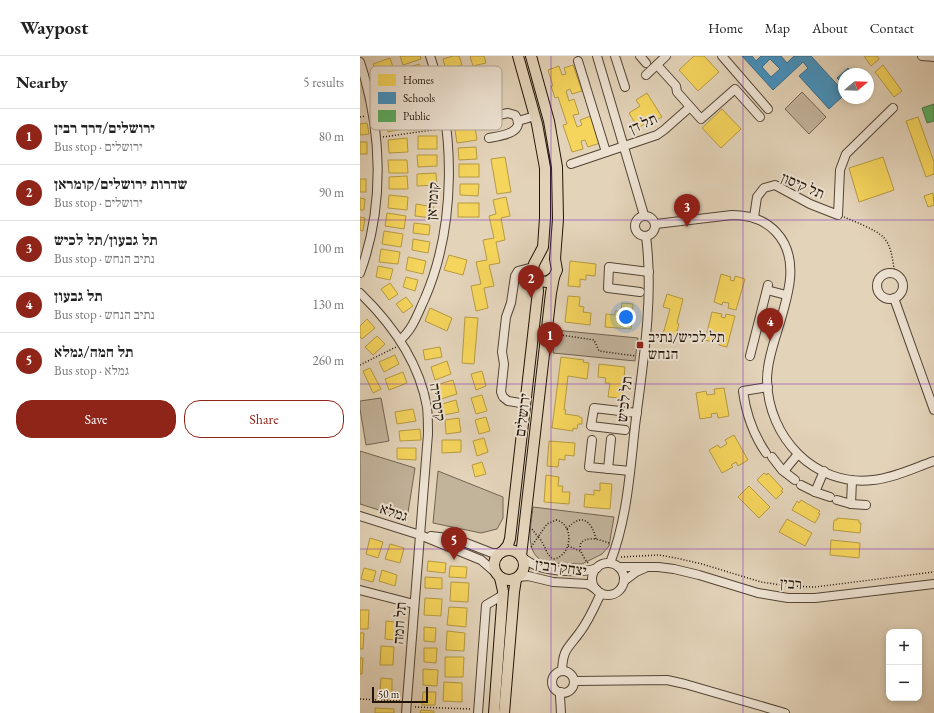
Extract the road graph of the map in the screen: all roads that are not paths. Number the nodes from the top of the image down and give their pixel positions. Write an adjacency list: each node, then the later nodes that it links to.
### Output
1 (430, 56): 15 (street, קומראן)
2 (518, 56): 23 (main road)
3 (532, 56): 37 (main road)
4 (597, 56): 29 (street)
5 (614, 56): 17 (street)
6 (640, 56): 13 (street)
7 (666, 56): 14 (street)
8 (722, 56): 21 (street)
9 (922, 56): 10 (street)
10 (934, 57)
11 (578, 61): 30 (street)
12 (360, 62): 18 (street)
13 (646, 63)
14 (657, 65): 16 (street); 19 (street)
15 (433, 66)
16 (646, 75)
17 (625, 87)
18 (370, 100)
19 (690, 107): 24 (street); 29 (street, תל דן)
20 (893, 108): 33 (street, תל קיסון)
21 (768, 109)
22 (502, 115): 25 (street)
23 (535, 116): 25 (street); 36 (main road)
24 (760, 117)
25 (518, 121): 28 (street)
26 (375, 130): 39 (street)
27 (446, 130): 46 (street, קומראן)
28 (488, 138)
29 (623, 146): 30 (street, תל דן); 32 (street)
30 (606, 152): 31 (street, תל דן)
31 (571, 164)
32 (644, 215): 34 (street); 35 (street)
33 (754, 217): 34 (street); 44 (street)
34 (656, 224): 35 (street)
35 (646, 236): 38 (street, תל לכיש)
36 (535, 264): 37 (main road); 40 (main road); 49 (street)
37 (556, 266): 41 (main road)
38 (649, 272): 42 (street); 51 (street, תל לכיש)
39 (360, 273)
40 (537, 278): 41 (main road); 49 (main road, ירושלים)
41 (554, 278): 68 (main road, ירושלים)
42 (640, 292)
43 (360, 293): 46 (street, קיסריה)
44 (786, 295): 47 (street); 48 (street)
45 (894, 298): 45 (street); 50 (street)
46 (401, 342): 66 (street, קיסריה)
47 (750, 356)
48 (768, 387): 55 (street); 58 (street)
49 (526, 404): 67 (main road, ירושלים)
50 (934, 410)
51 (637, 413): 52 (street); 60 (street, תל לכיש)
52 (625, 430)
53 (611, 439): 57 (street)
54 (592, 440): 57 (street)
55 (798, 454): 58 (street); 59 (street)
56 (934, 461): 61 (street)
57 (608, 469): 60 (street)
58 (784, 471): 62 (street)
59 (824, 471): 61 (street); 62 (street)
60 (630, 472): 69 (street, תל לכיש)
61 (852, 480): 63 (street)
62 (815, 492): 63 (street)
63 (852, 504): 64 (street)
64 (866, 505)
65 (360, 516): 66 (street, גמלא)
66 (420, 535): 67 (street, גמלא); 73 (street, גמלא); 80 (street, תל חמה)
67 (502, 552): 68 (main road); 73 (main road)
68 (522, 557): 70 (street, יצחק רבין); 74 (main road)
69 (611, 560): 70 (street); 72 (street)
70 (593, 565): 78 (street)
71 (649, 566): 72 (street); 75 (street); 76 (street, רבין)
72 (619, 567): 75 (street)
73 (498, 575): 74 (main road); 79 (main road)
74 (518, 578): 78 (street, יצחק רבין); 87 (main road)
75 (624, 581): 78 (street)
76 (934, 584)
77 (360, 590): 80 (street)
78 (599, 592): 81 (street)
79 (503, 595): 85 (street); 86 (main road)
80 (414, 604): 84 (street, תל חמה)
81 (562, 671): 82 (street); 83 (street)
82 (574, 681): 83 (street); 89 (street)
83 (562, 692): 88 (street)
84 (407, 707)
85 (478, 711)
86 (494, 713)
87 (504, 713)
88 (561, 713)
89 (785, 713)

